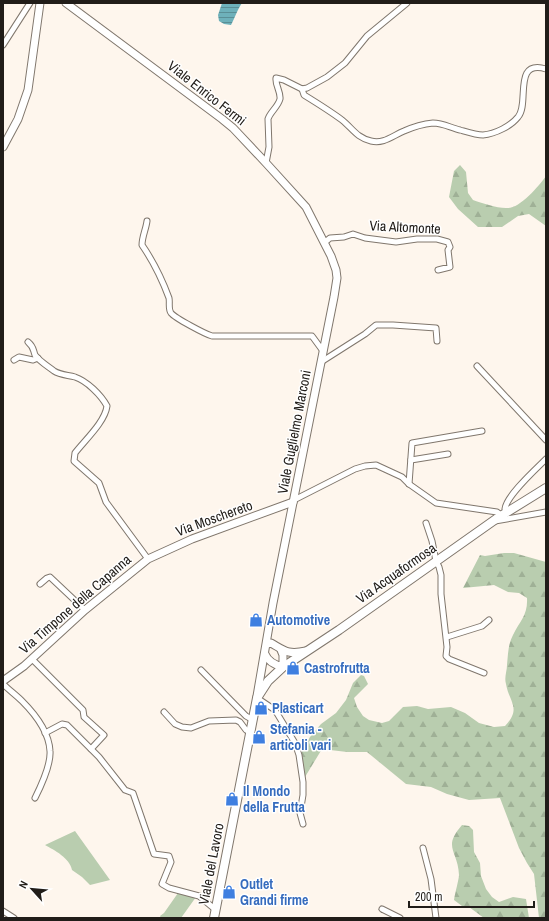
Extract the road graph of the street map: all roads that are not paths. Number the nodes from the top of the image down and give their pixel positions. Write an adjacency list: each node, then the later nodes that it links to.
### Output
1 (30, 3): 5 (street)
2 (40, 3): 8 (main road)
3 (66, 3): 9 (main road, Viale Enrico Fermi)
4 (407, 3): 7 (street)
5 (3, 45)
6 (546, 69): 7 (street)
7 (302, 89): 9 (street)
8 (3, 147)
9 (266, 163): 11 (main road, Viale Enrico Fermi)
10 (146, 221): 15 (street)
11 (324, 243): 12 (street, Via Altomonte); 15 (main road, Viale Guglielmo Marconi)
12 (438, 270)
13 (437, 341): 18 (street)
14 (28, 342): 16 (street)
15 (323, 351): 18 (main road, Viale Guglielmo Marconi)
16 (38, 358): 17 (street); 32 (street)
17 (14, 360)
18 (321, 362): 27 (main road, Viale Guglielmo Marconi)
19 (478, 366): 21 (street)
20 (482, 431): 24 (street)
21 (546, 440)
22 (448, 454): 24 (street)
23 (546, 459): 29 (street)
24 (411, 460): 25 (street)
25 (409, 484): 27 (street); 29 (street)
26 (546, 488): 29 (main road, Via Acquaformosa)
27 (294, 501): 32 (main road, Via Moschereto); 38 (main road, Viale Guglielmo Marconi)
28 (546, 512): 30 (street)
29 (504, 514): 30 (main road, Via Acquaformosa)
30 (492, 521): 33 (main road, Via Acquaformosa)
31 (426, 522): 33 (street)
32 (147, 560): 35 (main road, Via Timpone della Capanna)
33 (436, 561): 37 (street); 40 (main road, Via Acquaformosa)
34 (40, 584): 35 (street)
35 (85, 610): 42 (main road, Via Timpone della Capanna)
36 (489, 620): 37 (street)
37 (446, 637): 45 (street)
38 (270, 644): 39 (main road); 41 (main road, Viale Guglielmo Marconi)
39 (280, 650): 40 (main road); 43 (main road)
40 (306, 651): 43 (main road, Via Acquaformosa)
41 (265, 654): 43 (main road); 48 (main road, Viale Guglielmo Marconi)
42 (32, 659): 46 (main road, Via Timpone della Capanna); 53 (street)
43 (283, 667): 48 (main road, Via Acquaformosa)
44 (201, 670): 50 (street)
45 (484, 673)
46 (3, 681)
47 (3, 684): 52 (street)
48 (257, 698): 50 (main road, Viale del Lavoro); 55 (street)
49 (164, 712): 51 (street)
50 (253, 720): 51 (main road, Viale del Lavoro)
51 (250, 732): 59 (main road, Viale del Lavoro)
52 (45, 733): 53 (street); 54 (street)
53 (91, 749): 59 (street)
54 (35, 798)
55 (303, 824)
56 (423, 848): 62 (street)
57 (382, 909): 61 (street)
58 (3, 911): 60 (street)
59 (215, 914)
60 (14, 918)
61 (400, 918)
62 (436, 918)

